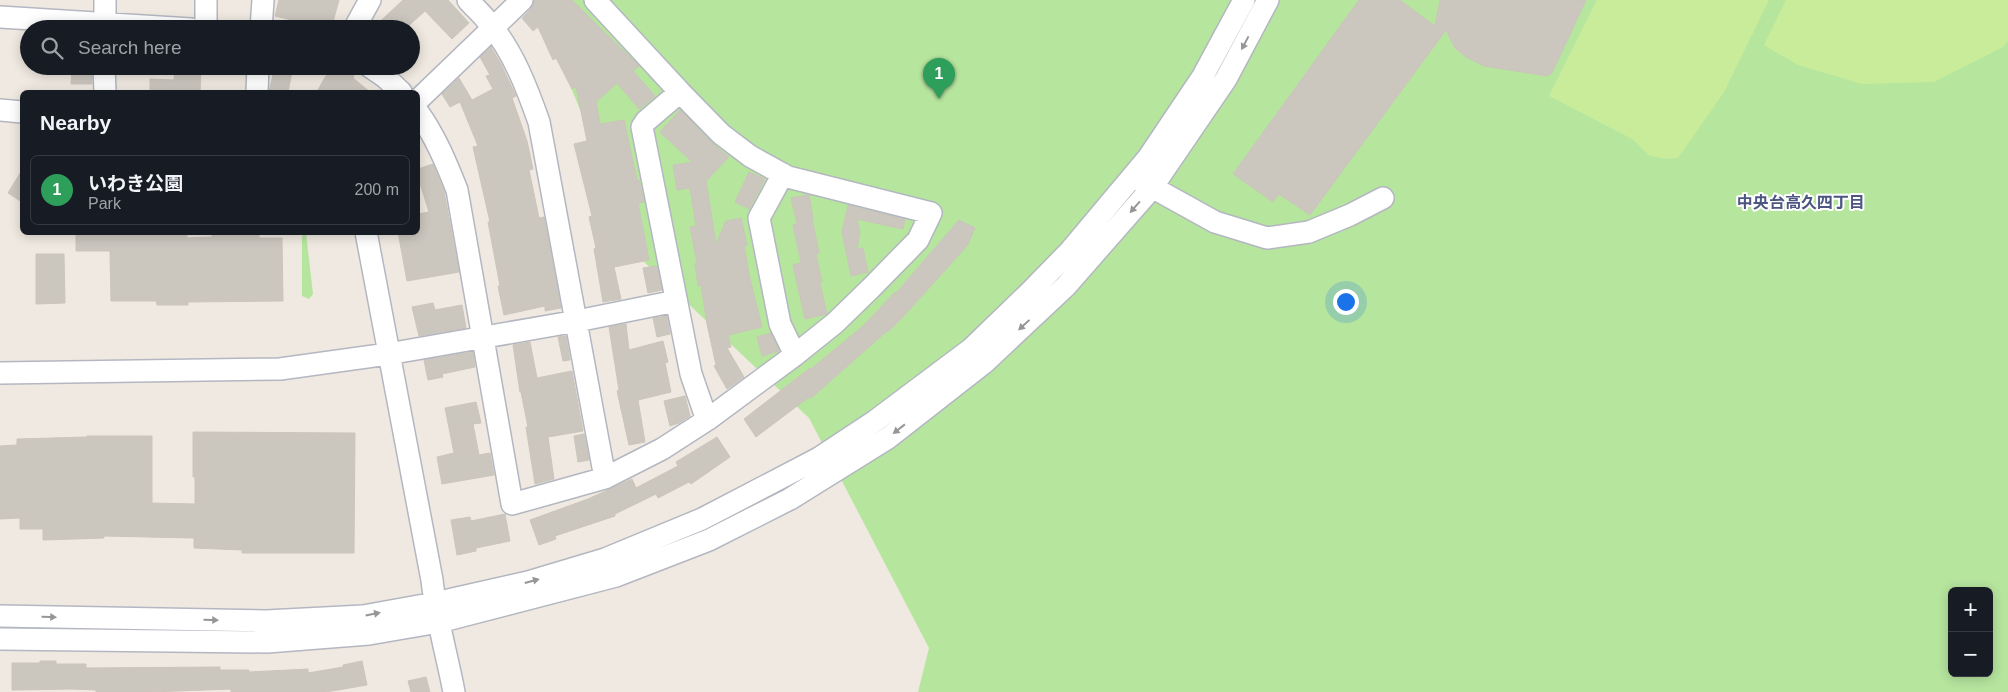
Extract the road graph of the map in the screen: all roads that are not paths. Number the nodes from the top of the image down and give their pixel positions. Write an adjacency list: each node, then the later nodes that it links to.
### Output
1 (105, 0): 12 (street)
2 (206, 0): 13 (street)
3 (263, 0): 14 (street)
4 (370, 0): 15 (street)
5 (468, 0): 16 (street)
6 (522, 0): 16 (street)
7 (595, 0): 23 (street)
8 (1244, 0): 29 (street)
9 (1268, 0): 30 (street, one-way to 30)
10 (3, 11): 11 (street)
11 (64, 20)
12 (105, 20)
13 (206, 20)
14 (261, 20)
15 (359, 20)
16 (493, 28): 24 (street); 34 (street)
17 (104, 75): 20 (street)
18 (258, 75): 21 (street)
19 (383, 75): 22 (street)
20 (104, 90)
21 (257, 90)
22 (399, 90)
23 (680, 92): 28 (street); 33 (street)
24 (420, 98)
25 (0, 110): 26 (street)
26 (20, 112)
27 (420, 115): 35 (street)
28 (782, 174): 37 (street); 37 (street)
29 (1133, 175): 30 (street); 41 (street, one-way to 29)
30 (1152, 188): 31 (street); 41 (street, one-way to 41)
31 (1383, 198)
32 (367, 235): 36 (street)
33 (676, 301): 34 (street); 39 (street)
34 (577, 321): 35 (street); 40 (street)
35 (483, 338): 36 (street); 40 (street)
36 (388, 354): 38 (street); 41 (street)
37 (795, 355): 39 (street)
38 (0, 372)
39 (707, 420): 40 (street)
40 (606, 478)
41 (437, 613): 42 (street, one-way to 41); 43 (street); 44 (street)
42 (0, 616)
43 (0, 638)
44 (454, 692)

